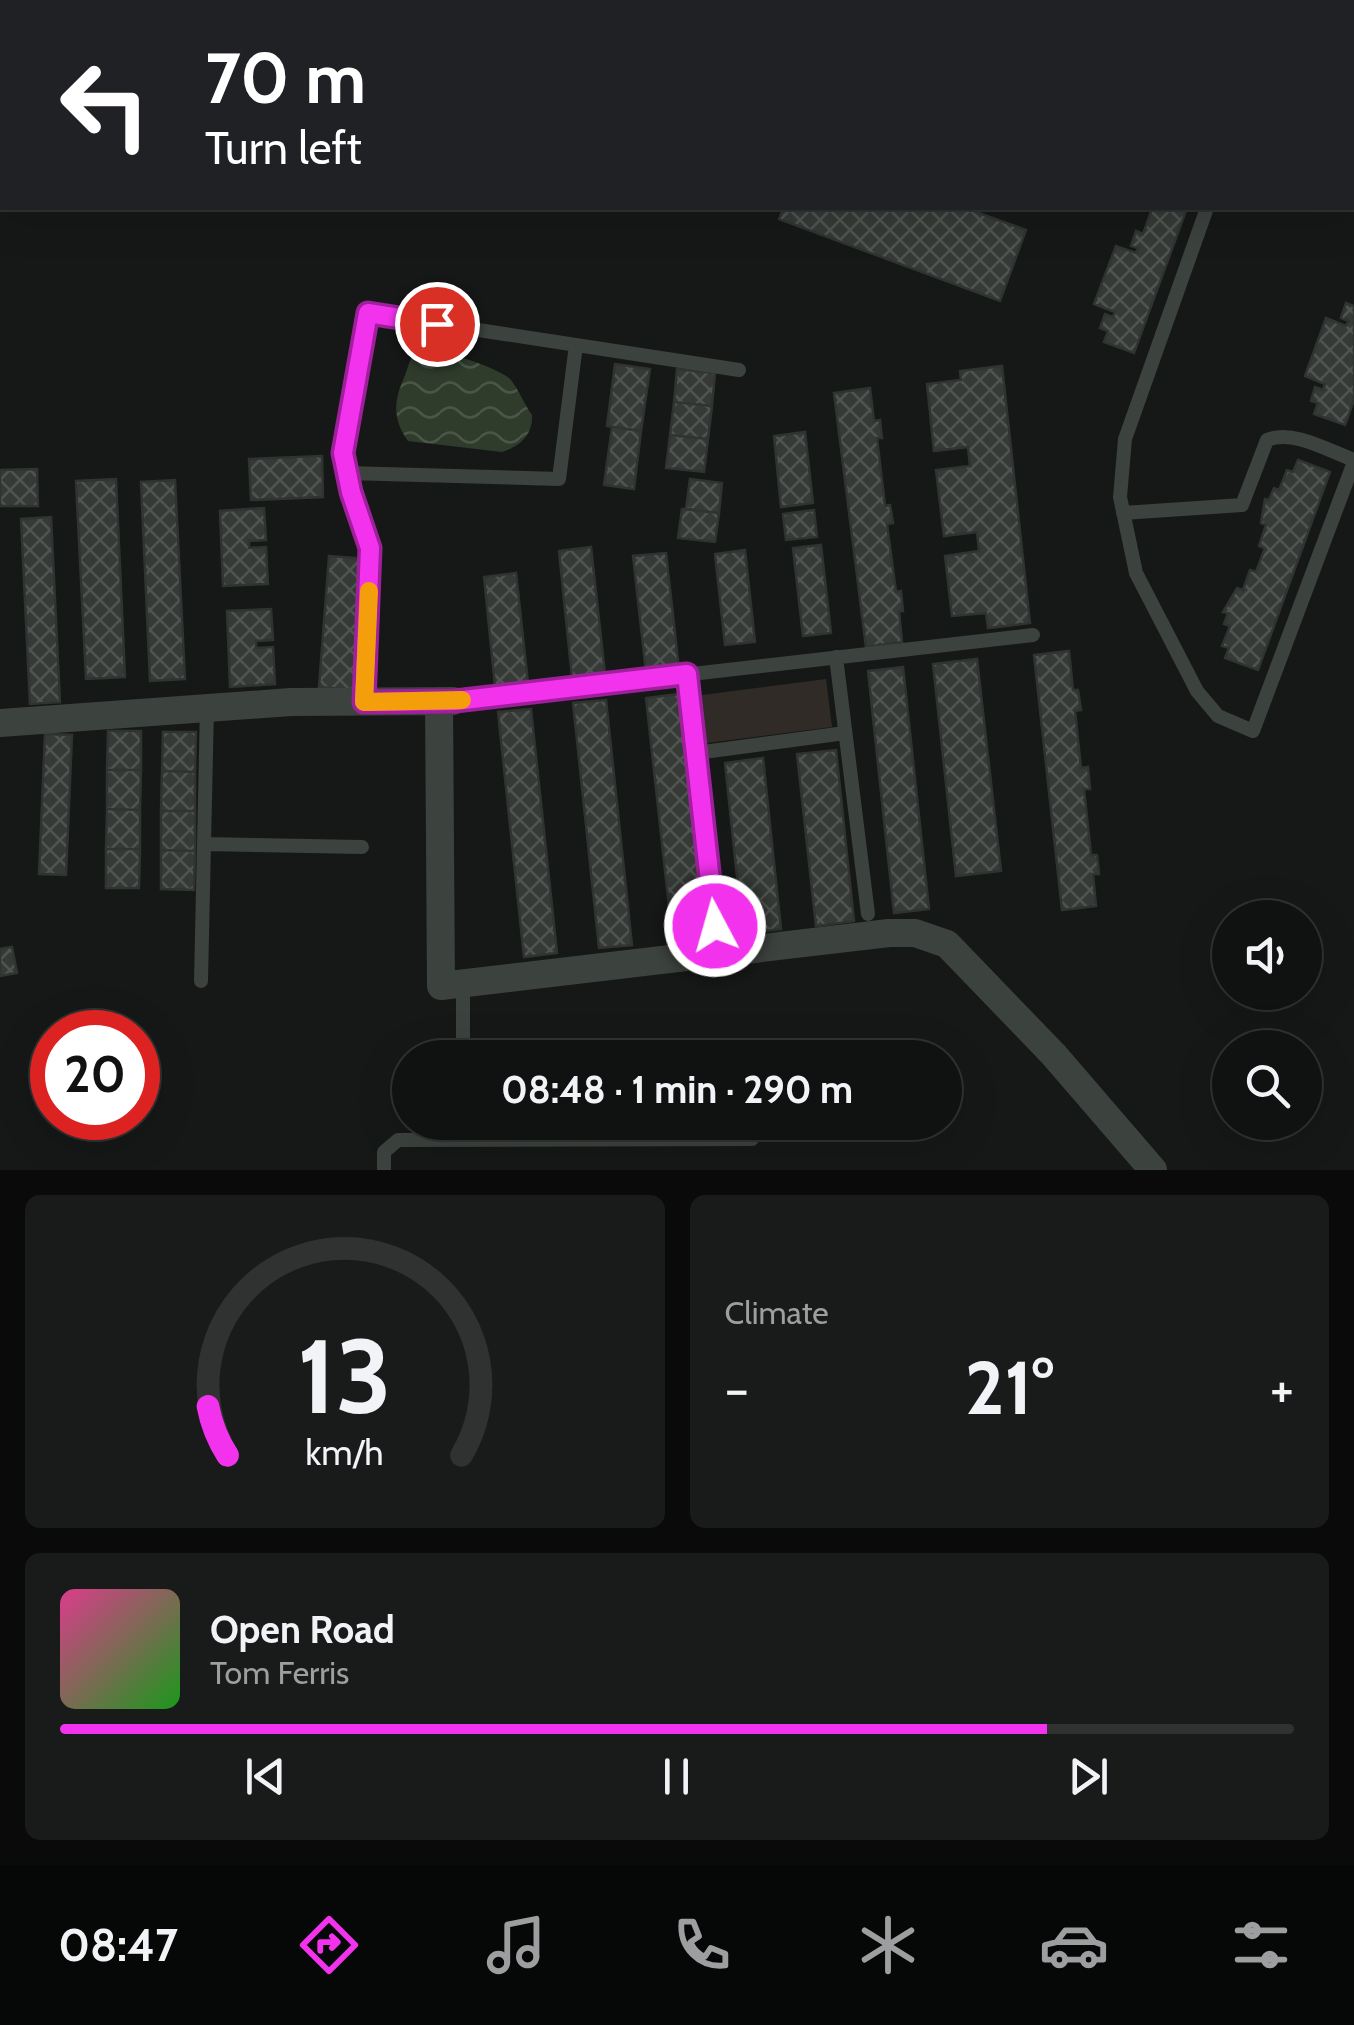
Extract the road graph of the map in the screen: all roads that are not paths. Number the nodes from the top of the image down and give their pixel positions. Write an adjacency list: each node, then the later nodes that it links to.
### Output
1 (1206, 210): 6 (lane)
2 (576, 345): 3 (lane); 5 (lane); 5 (lane)
3 (739, 370)
4 (1354, 461): 6 (lane); 6 (lane)
5 (347, 473): 11 (lane)
6 (1123, 513)
7 (1033, 635): 8 (lane)
8 (836, 657): 9 (lane); 14 (lane)
9 (687, 674): 10 (lane); 15 (lane)
10 (447, 701): 11 (street); 21 (street)
11 (364, 702): 12 (street)
12 (207, 707): 13 (street); 16 (lane)
13 (0, 723)
14 (845, 733): 15 (lane); 18 (lane)
15 (696, 753): 19 (lane)
16 (204, 844): 17 (lane); 20 (lane)
17 (362, 847)
18 (868, 914)
19 (715, 926)
20 (201, 982)
21 (463, 984): 22 (lane); 25 (street)
22 (463, 1040)
23 (398, 1140): 24 (lane)
24 (384, 1170)
25 (1153, 1170)

